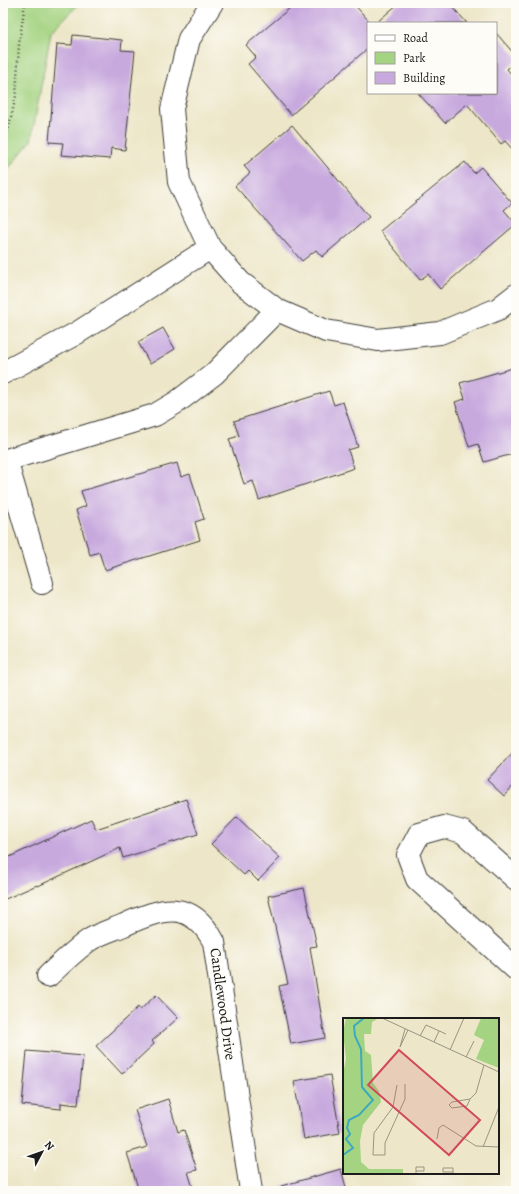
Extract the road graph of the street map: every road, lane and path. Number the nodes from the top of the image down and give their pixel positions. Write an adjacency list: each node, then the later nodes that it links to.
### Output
1 (25, 3): 3 (path)
2 (212, 3): 4 (street)
3 (3, 152)
4 (210, 248): 6 (street); 7 (street)
5 (516, 294): 6 (street)
6 (277, 310): 8 (street)
7 (3, 373)
8 (4, 461): 9 (street)
9 (42, 583)
10 (516, 879): 11 (street)
11 (516, 969)
12 (48, 976): 13 (street, Candlewood Drive)
13 (251, 1191)

